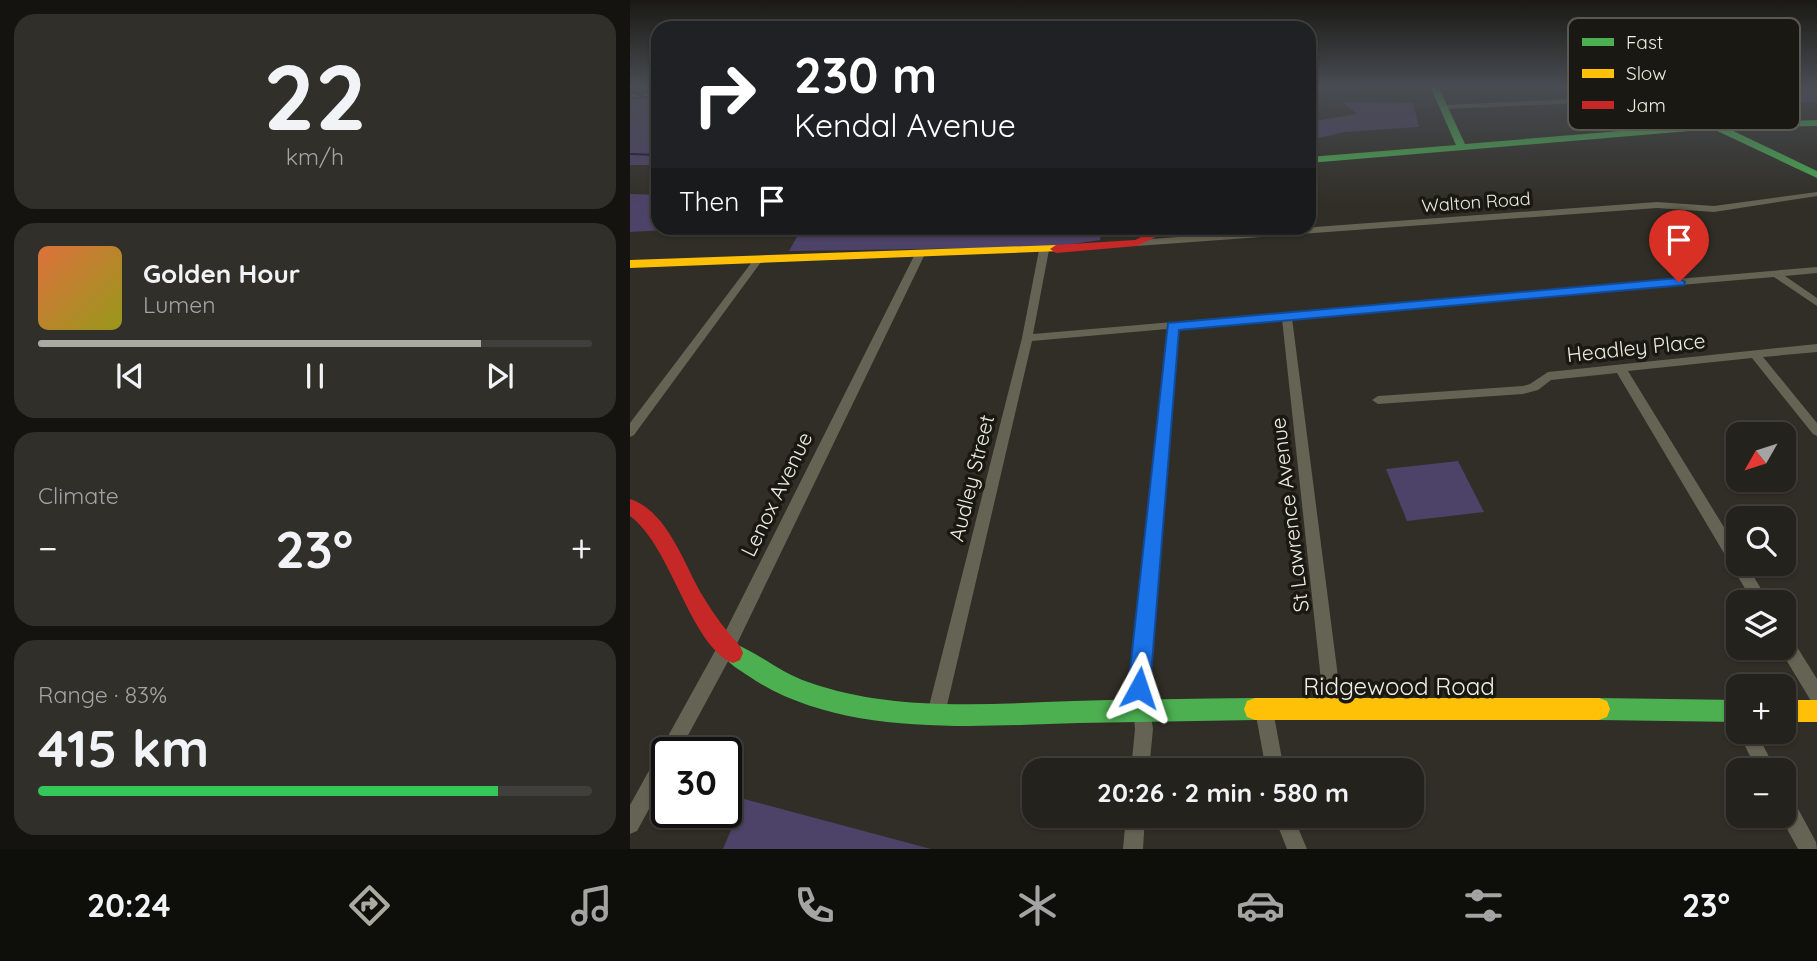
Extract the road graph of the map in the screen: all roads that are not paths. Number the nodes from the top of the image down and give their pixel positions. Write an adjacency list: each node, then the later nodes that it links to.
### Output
1 (1453, 126): 4 (street)
2 (1663, 130): 4 (street)
3 (1719, 130): 6 (street)
4 (1462, 147): 5 (street)
5 (1316, 159)
6 (1817, 175)
7 (1817, 194): 8 (street, Walton Road)
8 (1316, 230)
9 (1154, 235): 11 (street)
10 (1246, 235): 11 (street, Walton Road)
11 (1137, 243): 12 (street)
12 (1044, 250): 13 (street); 21 (street, Audley Street)
13 (920, 254): 14 (street); 30 (street, Lenox Avenue)
14 (758, 260): 15 (street); 27 (street)
15 (630, 264)
16 (1817, 270): 17 (street)
17 (1777, 274): 18 (street); 19 (street)
18 (1817, 303)
19 (1287, 316): 20 (street); 33 (street, St Lawrence Avenue)
20 (1173, 326): 21 (street); 35 (street)
21 (1027, 338): 39 (street, Audley Street)
22 (1817, 348): 23 (street, Headley Place)
23 (1754, 354): 24 (street, Headley Place); 26 (street)
24 (1621, 369): 25 (street, Headley Place); 29 (street)
25 (1378, 400)
26 (1817, 431)
27 (630, 432)
28 (630, 506): 30 (street, Ridgewood Road)
29 (1754, 590)
30 (726, 648): 39 (street, Ridgewood Road); 40 (street, Lenox Avenue)
31 (1796, 660): 32 (street)
32 (1817, 695)
33 (1333, 708): 34 (street, Ridgewood Road); 38 (street, Ridgewood Road)
34 (1264, 710): 35 (street, Ridgewood Road); 42 (street)
35 (1141, 711): 39 (street, Ridgewood Road); 41 (street)
36 (1796, 711): 37 (street)
37 (1817, 711)
38 (1726, 712)
39 (936, 715)
40 (678, 737)
41 (1141, 758)
42 (1273, 758)
43 (651, 786): 44 (street, Lenox Avenue)
44 (630, 824)
45 (1796, 825): 50 (street)
46 (1135, 828): 48 (street)
47 (1289, 828): 49 (street)
48 (1133, 849)
49 (1297, 849)
50 (1809, 849)

